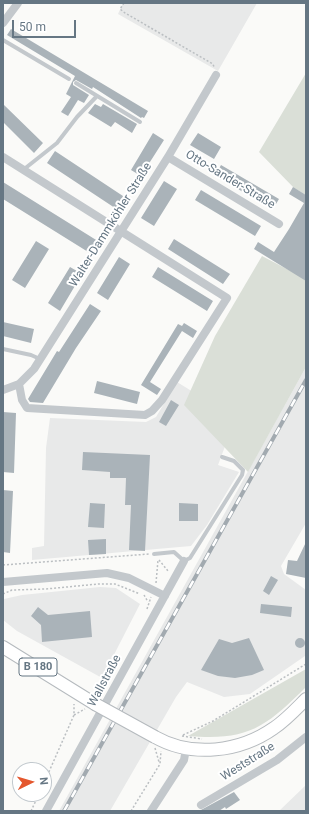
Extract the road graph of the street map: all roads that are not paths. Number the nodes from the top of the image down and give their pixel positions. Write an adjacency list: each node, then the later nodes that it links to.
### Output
1 (18, 3): 2 (street)
2 (3, 23)
3 (3, 40): 5 (lane)
4 (216, 75): 10 (street, Walter-Dammköhler Straße)
5 (69, 79)
6 (76, 83): 7 (lane)
7 (97, 96): 8 (lane); 11 (lane)
8 (140, 122)
9 (3, 157): 11 (street)
10 (168, 157): 12 (street, Otto-Sander-Straße); 13 (street, Walter-Dammköhler Straße)
11 (23, 170): 13 (street)
12 (279, 224)
13 (121, 232): 15 (street, Walter-Dammköhler Straße); 16 (street)
14 (3, 349): 15 (lane)
15 (40, 359): 16 (street, Walter-Dammköhler Straße)
16 (19, 384): 17 (street, Walter-Dammköhler Straße)
17 (3, 390)
18 (222, 457): 20 (lane)
19 (154, 554): 20 (lane)
20 (184, 561): 22 (street, Wallstraße)
21 (3, 582): 22 (street)
22 (165, 596): 28 (street, Wallstraße)
23 (3, 647): 26 (main road, B 180, bridge)
24 (306, 699): 26 (main road, B 180)
25 (306, 736): 27 (street, Weststraße)
26 (186, 749): 29 (street)
27 (201, 805)
28 (46, 811)
29 (151, 811)

